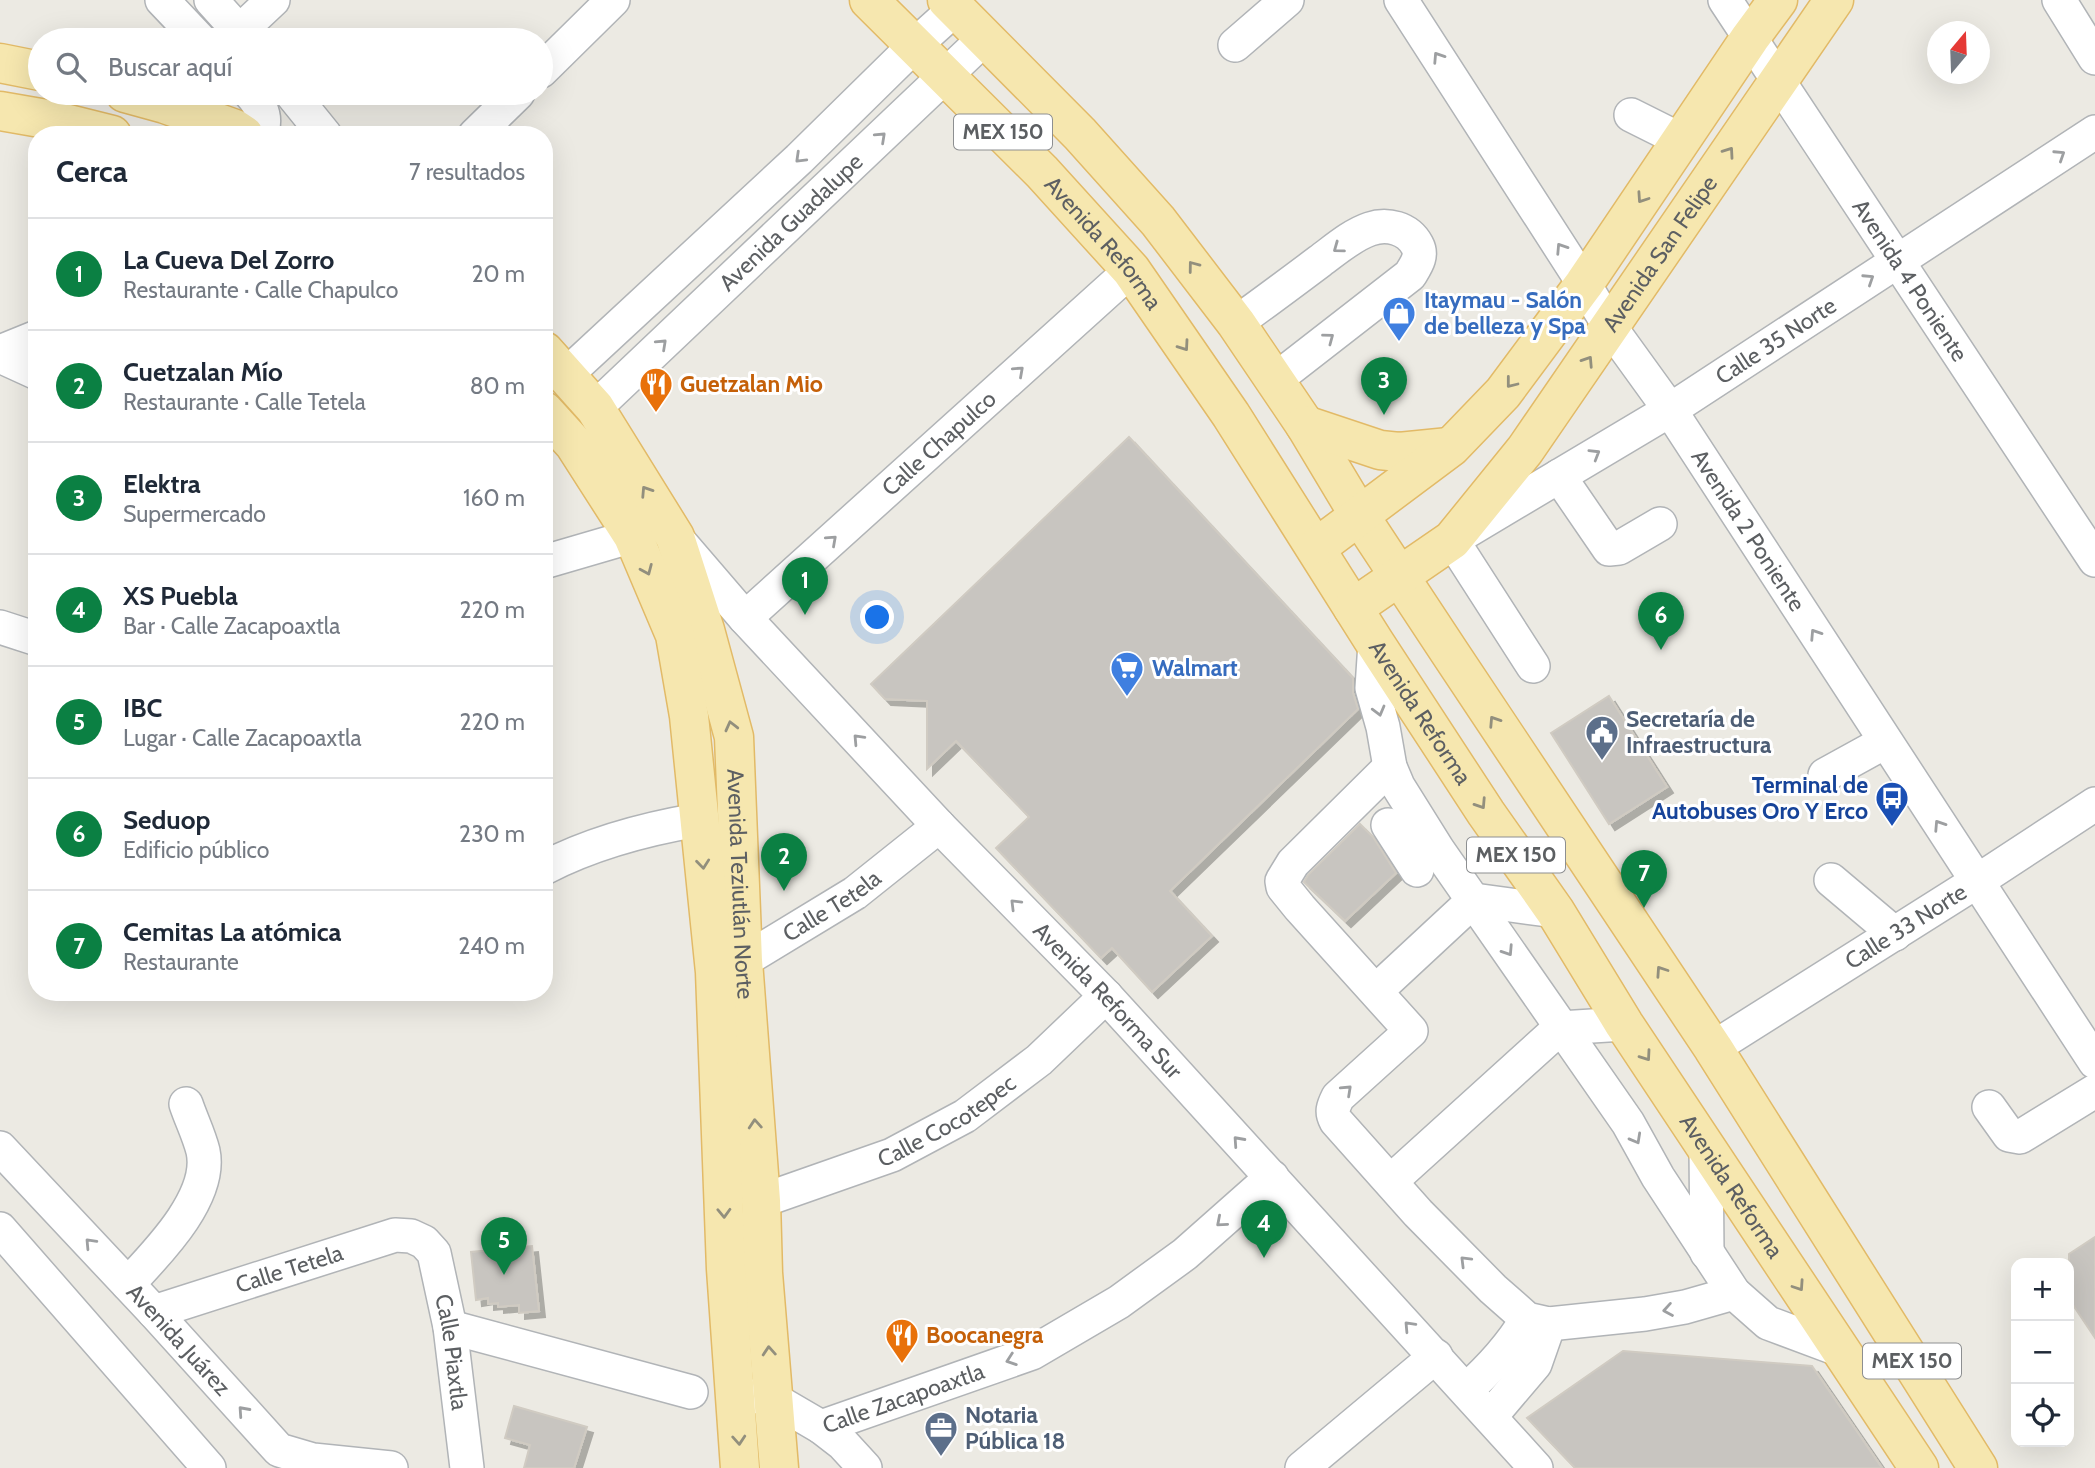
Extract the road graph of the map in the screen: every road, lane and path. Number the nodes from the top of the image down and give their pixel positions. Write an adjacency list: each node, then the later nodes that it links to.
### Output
1 (162, 0): 13 (street)
2 (211, 0): 14 (street)
3 (273, 0): 15 (street)
4 (613, 0): 21 (street)
5 (869, 0): 18 (main road, Avenida Reforma / MEX 150)
6 (1287, 0): 19 (street)
7 (1401, 0): 41 (street, Avenida 2 Poniente, one-way to 7)
8 (1725, 0): 17 (street, Avenida 4 Poniente)
9 (1778, 0): 17 (main road, Avenida San Felipe)
10 (1834, 0): 25 (main road, Avenida San Felipe)
11 (2059, 0): 20 (street)
12 (951, 4): 16 (main road, MEX 150); 18 (street, Avenida Guadalupe)
13 (189, 28)
14 (236, 28)
15 (250, 28)
16 (986, 37): 24 (street, Avenida Guadalupe); 42 (main road, MEX 150, one-way to 16)
17 (1750, 38): 25 (street, Avenida 4 Poniente); 38 (main road, Avenida San Felipe)
18 (915, 45): 24 (main road, Avenida Reforma / MEX 150); 46 (street, Avenida Guadalupe, one-way to 46)
19 (1235, 45)
20 (2095, 58)
21 (553, 59)
22 (0, 64): 23 (main road)
23 (28, 69)
24 (946, 76): 40 (main road, Avenida Reforma / MEX 150); 49 (street, Avenida Guadalupe, one-way to 24)
25 (1778, 81): 39 (street, Avenida 4 Poniente); 43 (main road, Avenida San Felipe, one-way to 25)
26 (168, 105): 33 (main road)
27 (259, 105): 34 (street)
28 (300, 105): 35 (street)
29 (506, 105): 36 (street)
30 (0, 111): 32 (main road)
31 (1631, 115): 38 (street)
32 (76, 126)
33 (227, 126)
34 (264, 126)
35 (318, 126)
36 (484, 126)
37 (2095, 132): 39 (street, Calle 35 Norte, one-way to 37)
38 (1681, 140): 41 (main road, Avenida San Felipe, one-way to 41)
39 (1898, 260): 50 (street, Calle 35 Norte, one-way to 39); 62 (street, Avenida 4 Poniente)
40 (1131, 270): 60 (main road, Avenida Reforma / MEX 150, one-way to 60); 65 (street, Calle Chapulco, one-way to 40)
41 (1584, 284): 43 (street, Avenida 2 Poniente); 53 (main road, Avenida San Felipe, one-way to 53)
42 (1236, 323): 48 (main road, MEX 150); 48 (street, one-way to 42)
43 (1610, 327): 50 (street, Avenida 2 Poniente); 59 (main road, Avenida San Felipe, one-way to 43)
44 (28, 341): 45 (street)
45 (0, 354): 47 (street)
46 (556, 363): 49 (main road, Avenida Teziutlán Norte)
47 (28, 368)
48 (1275, 380): 52 (main road, MEX 150)
49 (595, 408): 58 (main road, Avenida Teziutlán Norte, one-way to 49)
50 (1670, 410): 54 (street, Calle 35 Norte, one-way to 50); 70 (street, Avenida 2 Poniente, one-way to 50)
51 (553, 421): 57 (main road, Avenida Teziutlán Norte)
52 (1305, 425): 53 (main road); 55 (main road, MEX 150)
53 (1451, 447): 55 (main road, Avenida San Felipe)
54 (1559, 475): 56 (street); 59 (street, Calle 35 Norte)
55 (1359, 515): 60 (main road, Avenida San Felipe); 63 (main road, MEX 150)
56 (1660, 524)
57 (633, 536): 61 (street); 74 (main road, Avenida Teziutlán Norte, one-way to 74)
58 (675, 537): 65 (street, Avenida Reforma Sur); 85 (main road, Avenida Teziutlán Norte, one-way to 58)
59 (1452, 540): 63 (main road, Avenida San Felipe); 69 (street)
60 (1316, 548): 64 (main road, Avenida Reforma / MEX 150)
61 (553, 559)
62 (2095, 560)
63 (1399, 576): 64 (main road, Avenida San Felipe); 81 (main road, MEX 150, one-way to 63)
64 (1353, 608): 68 (main road, Avenida Reforma / MEX 150)
65 (746, 618): 76 (street, Avenida Reforma Sur, one-way to 65)
66 (0, 626): 67 (street)
67 (28, 636)
68 (1375, 643): 71 (street, one-way to 71); 83 (main road, Avenida Reforma / MEX 150, one-way to 83)
69 (1533, 666)
70 (1885, 742): 72 (street); 80 (street, Avenida 2 Poniente, one-way to 70)
71 (1390, 767): 82 (street); 86 (street)
72 (1825, 775)
73 (2095, 804): 80 (street, Calle 33 Norte)
74 (698, 820): 77 (street); 85 (main road, Avenida Teziutlán Norte, one-way to 85)
75 (1388, 825): 78 (street)
76 (939, 826): 85 (street, Calle Tetela); 87 (street, Avenida Reforma Sur, one-way to 76)
77 (553, 865)
78 (1418, 870)
79 (1831, 880): 84 (street)
80 (1976, 882): 84 (street, Calle 33 Norte); 91 (street, Avenida 2 Poniente)
81 (1612, 899): 83 (main road); 90 (main road, MEX 150, one-way to 81)
82 (1474, 900): 83 (street); 86 (street); 89 (street, one-way to 89)
83 (1561, 920): 88 (main road, Avenida Reforma / MEX 150)
84 (1895, 934): 90 (street, Calle 33 Norte)
85 (729, 966): 99 (main road, Avenida Teziutlán Norte, one-way to 85); 112 (main road, Avenida Teziutlán Norte, one-way to 112)
86 (1376, 991): 98 (street, one-way to 86)
87 (1106, 996): 97 (street, Avenida Reforma Sur, one-way to 87); 99 (street, Calle Cocotepec)
88 (1624, 1024): 89 (street); 95 (main road, Avenida Reforma / MEX 150, one-way to 95)
89 (1560, 1028): 98 (street); 102 (street, one-way to 102)
90 (1713, 1048): 126 (main road, MEX 150)
91 (2095, 1062)
92 (2095, 1091): 94 (street)
93 (186, 1104): 103 (street)
94 (1989, 1107)
95 (1706, 1146): 102 (street); 108 (main road, Avenida Reforma / MEX 150, one-way to 108)
96 (0, 1148): 103 (street, Avenida Juárez, one-way to 96)
97 (1272, 1177): 109 (street, Avenida Reforma Sur, one-way to 97); 115 (street, Calle Zacapoaxtla, one-way to 115)
98 (1391, 1181): 106 (street, one-way to 98)
99 (761, 1201): 113 (main road, Avenida Teziutlán Norte, one-way to 99)
100 (0, 1229): 117 (street)
101 (424, 1242): 105 (street, Calle Tetela); 107 (street, Calle Piaxtla)
102 (1707, 1253): 104 (street)
103 (128, 1284): 105 (street, Avenida Juárez)
104 (1734, 1293): 106 (street, one-way to 106); 108 (street)
105 (153, 1312): 116 (street, Avenida Juárez, one-way to 105)
106 (1538, 1321): 110 (street); 114 (street)
107 (450, 1327): 111 (street); 119 (street, Calle Piaxtla)
108 (1843, 1351): 125 (main road, Avenida Reforma / MEX 150)
109 (1436, 1356): 110 (street, Avenida Reforma Sur); 123 (street)
110 (1466, 1390): 114 (street, Avenida Reforma Sur)
111 (691, 1392)
112 (736, 1394): 113 (street, Calle Zacapoaxtla); 120 (main road, Avenida Teziutlán Norte, one-way to 120)
113 (773, 1399): 115 (street, Calle Zacapoaxtla); 121 (main road, Avenida Teziutlán Norte)
114 (1490, 1417): 124 (street, Avenida Reforma Sur)
115 (821, 1427): 122 (street)
116 (267, 1459): 118 (street, Avenida Juárez)
117 (209, 1468)
118 (391, 1468)
119 (467, 1468)
120 (740, 1468)
121 (779, 1468)
122 (865, 1468)
123 (1302, 1468)
124 (1536, 1468)
125 (1919, 1468)
126 (1978, 1468)

